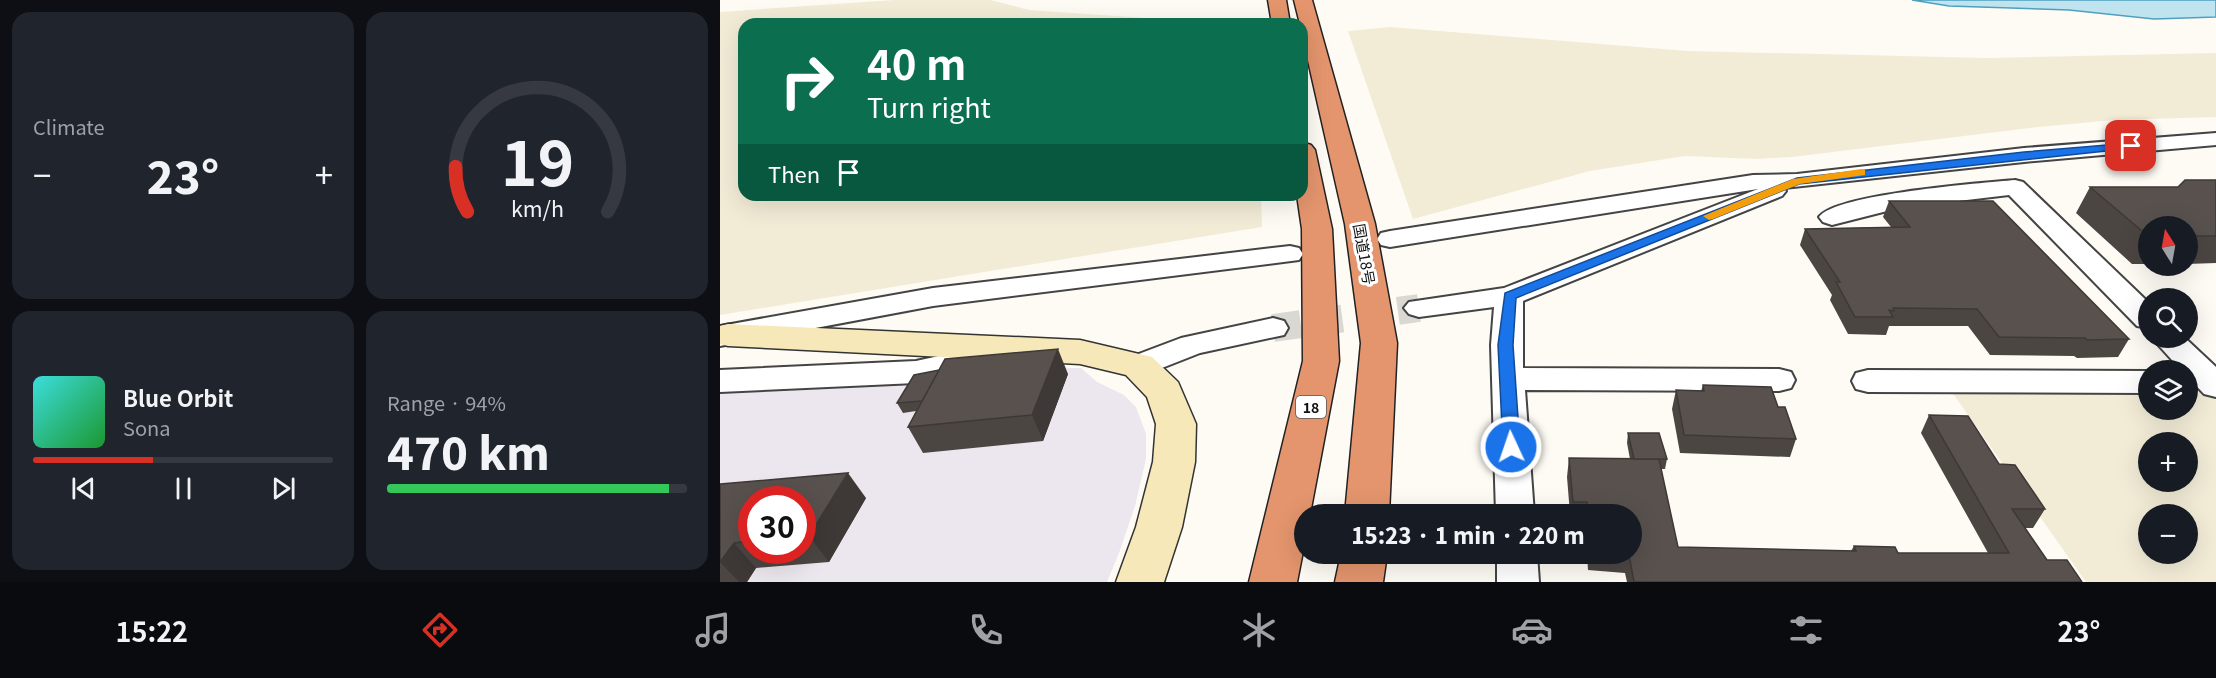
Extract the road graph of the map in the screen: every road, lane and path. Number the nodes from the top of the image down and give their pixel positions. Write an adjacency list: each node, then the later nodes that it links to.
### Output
1 (1277, 0): 3 (highway)
2 (1303, 0): 8 (highway, 国道18号)
3 (1280, 18)
4 (2216, 139): 5 (street)
5 (1797, 181): 8 (street); 10 (street)
6 (1303, 201): 9 (highway, 18)
7 (1832, 217): 12 (street)
8 (1375, 231): 24 (highway, 国道18号)
9 (1303, 242): 14 (street); 29 (highway, 18)
10 (1509, 296): 11 (street); 18 (street)
11 (1419, 308)
12 (2138, 308)
13 (1273, 328): 17 (street)
14 (724, 336): 16 (street)
15 (2175, 348): 23 (street)
16 (1014, 349): 17 (street); 20 (street)
17 (1139, 366): 28 (street)
18 (1508, 379): 19 (street); 25 (street)
19 (1779, 380)
20 (720, 381)
21 (1868, 381): 22 (street)
22 (2138, 382)
23 (2205, 384)
24 (1368, 504)
25 (1514, 504)
26 (1362, 564): 30 (highway)
27 (1517, 564): 31 (street)
28 (1140, 582)
29 (1273, 582)
30 (1359, 582)
31 (1518, 582)

